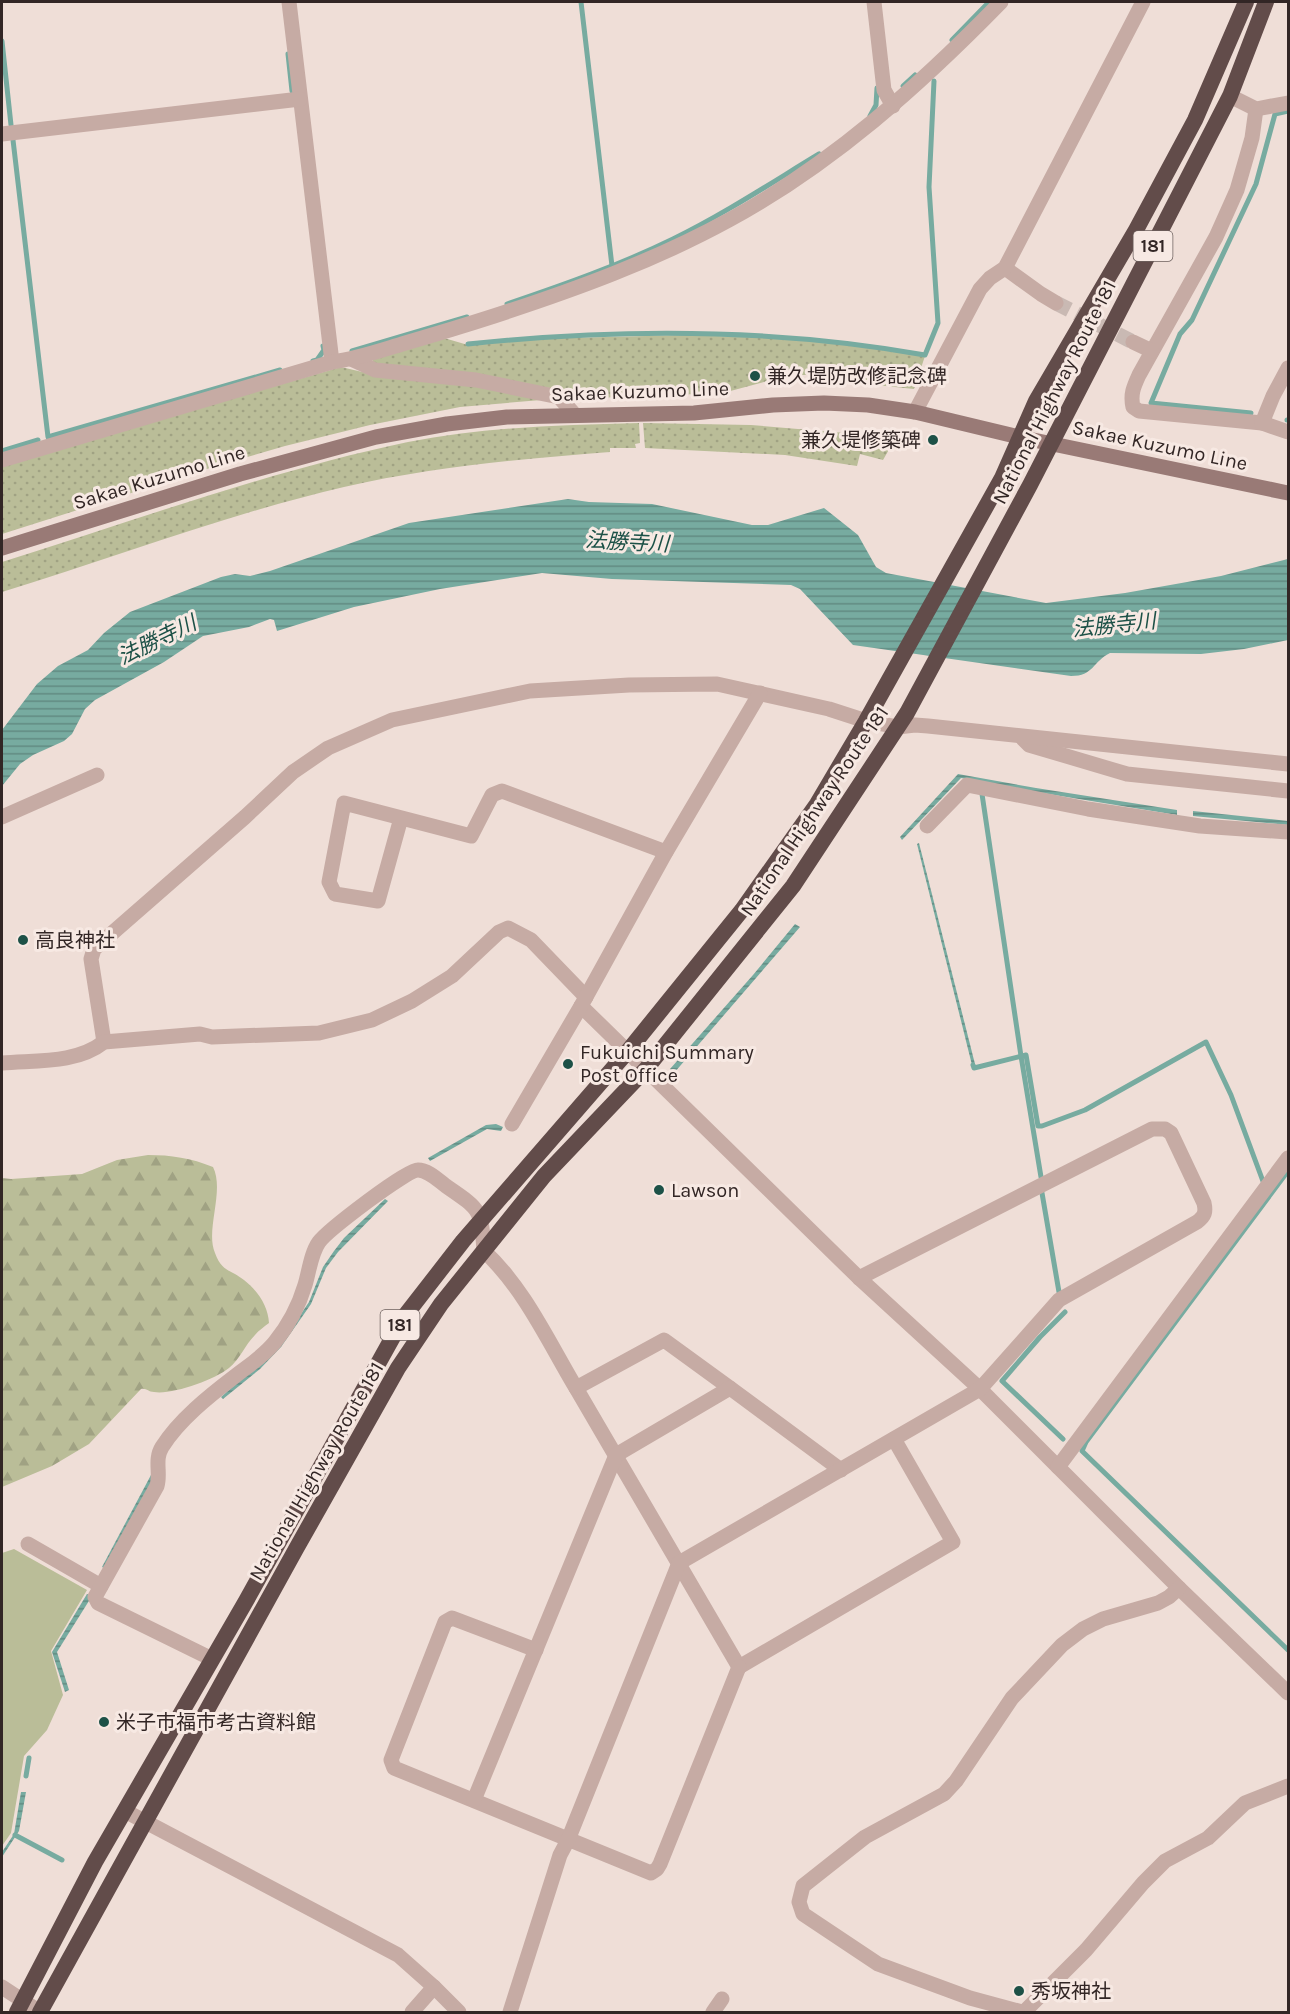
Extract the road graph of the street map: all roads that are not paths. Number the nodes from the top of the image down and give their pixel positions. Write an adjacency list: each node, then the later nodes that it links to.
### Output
1 (289, 2): 8 (street)
2 (874, 2): 10 (street)
3 (1001, 2): 10 (street)
4 (1143, 2): 13 (street)
5 (1246, 2): 24 (highway, National Highway Route 181 / 181)
6 (1266, 2): 7 (highway, National Highway Route 181 / 181)
7 (1230, 96): 11 (street); 25 (highway, National Highway Route 181 / 181)
8 (300, 99): 12 (street); 18 (street)
9 (1288, 103): 11 (street)
10 (893, 106): 17 (street)
11 (1256, 109): 16 (street)
12 (2, 134)
13 (1005, 268): 14 (street); 20 (street)
14 (1056, 303)
15 (1133, 342): 16 (street)
16 (1152, 351): 22 (street)
17 (351, 359): 18 (street); 21 (street)
18 (332, 362): 26 (street)
19 (1288, 368): 22 (street)
20 (915, 412): 21 (main road, Sakae Kuzumo Line); 24 (main road, Sakae Kuzumo Line)
21 (575, 415): 28 (main road, Sakae Kuzumo Line)
22 (1262, 423): 23 (street)
23 (1288, 432)
24 (1019, 437): 25 (main road, Sakae Kuzumo Line); 31 (highway, National Highway Route 181 / 181)
25 (1052, 443): 27 (main road, Sakae Kuzumo Line); 30 (highway, National Highway Route 181 / 181)
26 (2, 460)
27 (1288, 493)
28 (2, 547)
29 (760, 693): 31 (street); 40 (street); 42 (street)
30 (902, 720): 31 (street); 32 (street); 45 (highway, National Highway Route 181 / 181)
31 (866, 721): 43 (highway, National Highway Route 181 / 181)
32 (1018, 735): 33 (street); 35 (street)
33 (1288, 764)
34 (97, 775): 36 (street)
35 (1288, 791)
36 (2, 817)
37 (401, 818): 37 (street); 40 (street)
38 (927, 826): 39 (street)
39 (1288, 832)
40 (666, 852): 41 (street)
41 (583, 1002): 42 (street); 43 (street); 46 (street)
42 (104, 1042): 44 (street)
43 (628, 1051): 45 (street); 48 (highway, National Highway Route 181 / 181)
44 (2, 1063)
45 (646, 1069): 49 (highway, National Highway Route 181 / 181); 50 (street)
46 (512, 1124)
47 (1288, 1158): 56 (street)
48 (482, 1220): 49 (street); 60 (street); 63 (highway, National Highway Route 181 / 181)
49 (484, 1251): 51 (street); 69 (highway, National Highway Route 181 / 181)
50 (859, 1278): 53 (street); 53 (street)
51 (576, 1388): 52 (street); 55 (street)
52 (730, 1388): 55 (street); 57 (street)
53 (980, 1389): 54 (street); 56 (street)
54 (894, 1439): 57 (street); 64 (street)
55 (616, 1455): 59 (street); 62 (street)
56 (1058, 1467): 61 (street)
57 (841, 1470): 59 (street)
58 (28, 1544): 60 (street)
59 (680, 1563): 64 (street); 70 (street)
60 (101, 1586): 63 (street)
61 (1179, 1588): 65 (street); 80 (street)
62 (536, 1650): 67 (street); 67 (street)
63 (212, 1659): 68 (highway, National Highway Route 181 / 181)
64 (738, 1667): 70 (street)
65 (1288, 1693)
66 (1288, 1786): 80 (street)
67 (474, 1800): 70 (street)
68 (125, 1810): 69 (street); 74 (highway, National Highway Route 181 / 181)
69 (145, 1822): 72 (street); 75 (highway, National Highway Route 181 / 181)
70 (568, 1840): 78 (street)
71 (2, 1987): 74 (street)
72 (434, 1987): 76 (street); 77 (street)
73 (722, 1999): 79 (street)
74 (20, 2007): 75 (street)
75 (40, 2012)
76 (412, 2013)
77 (459, 2013)
78 (510, 2013)
79 (713, 2013)
80 (1023, 2013)

